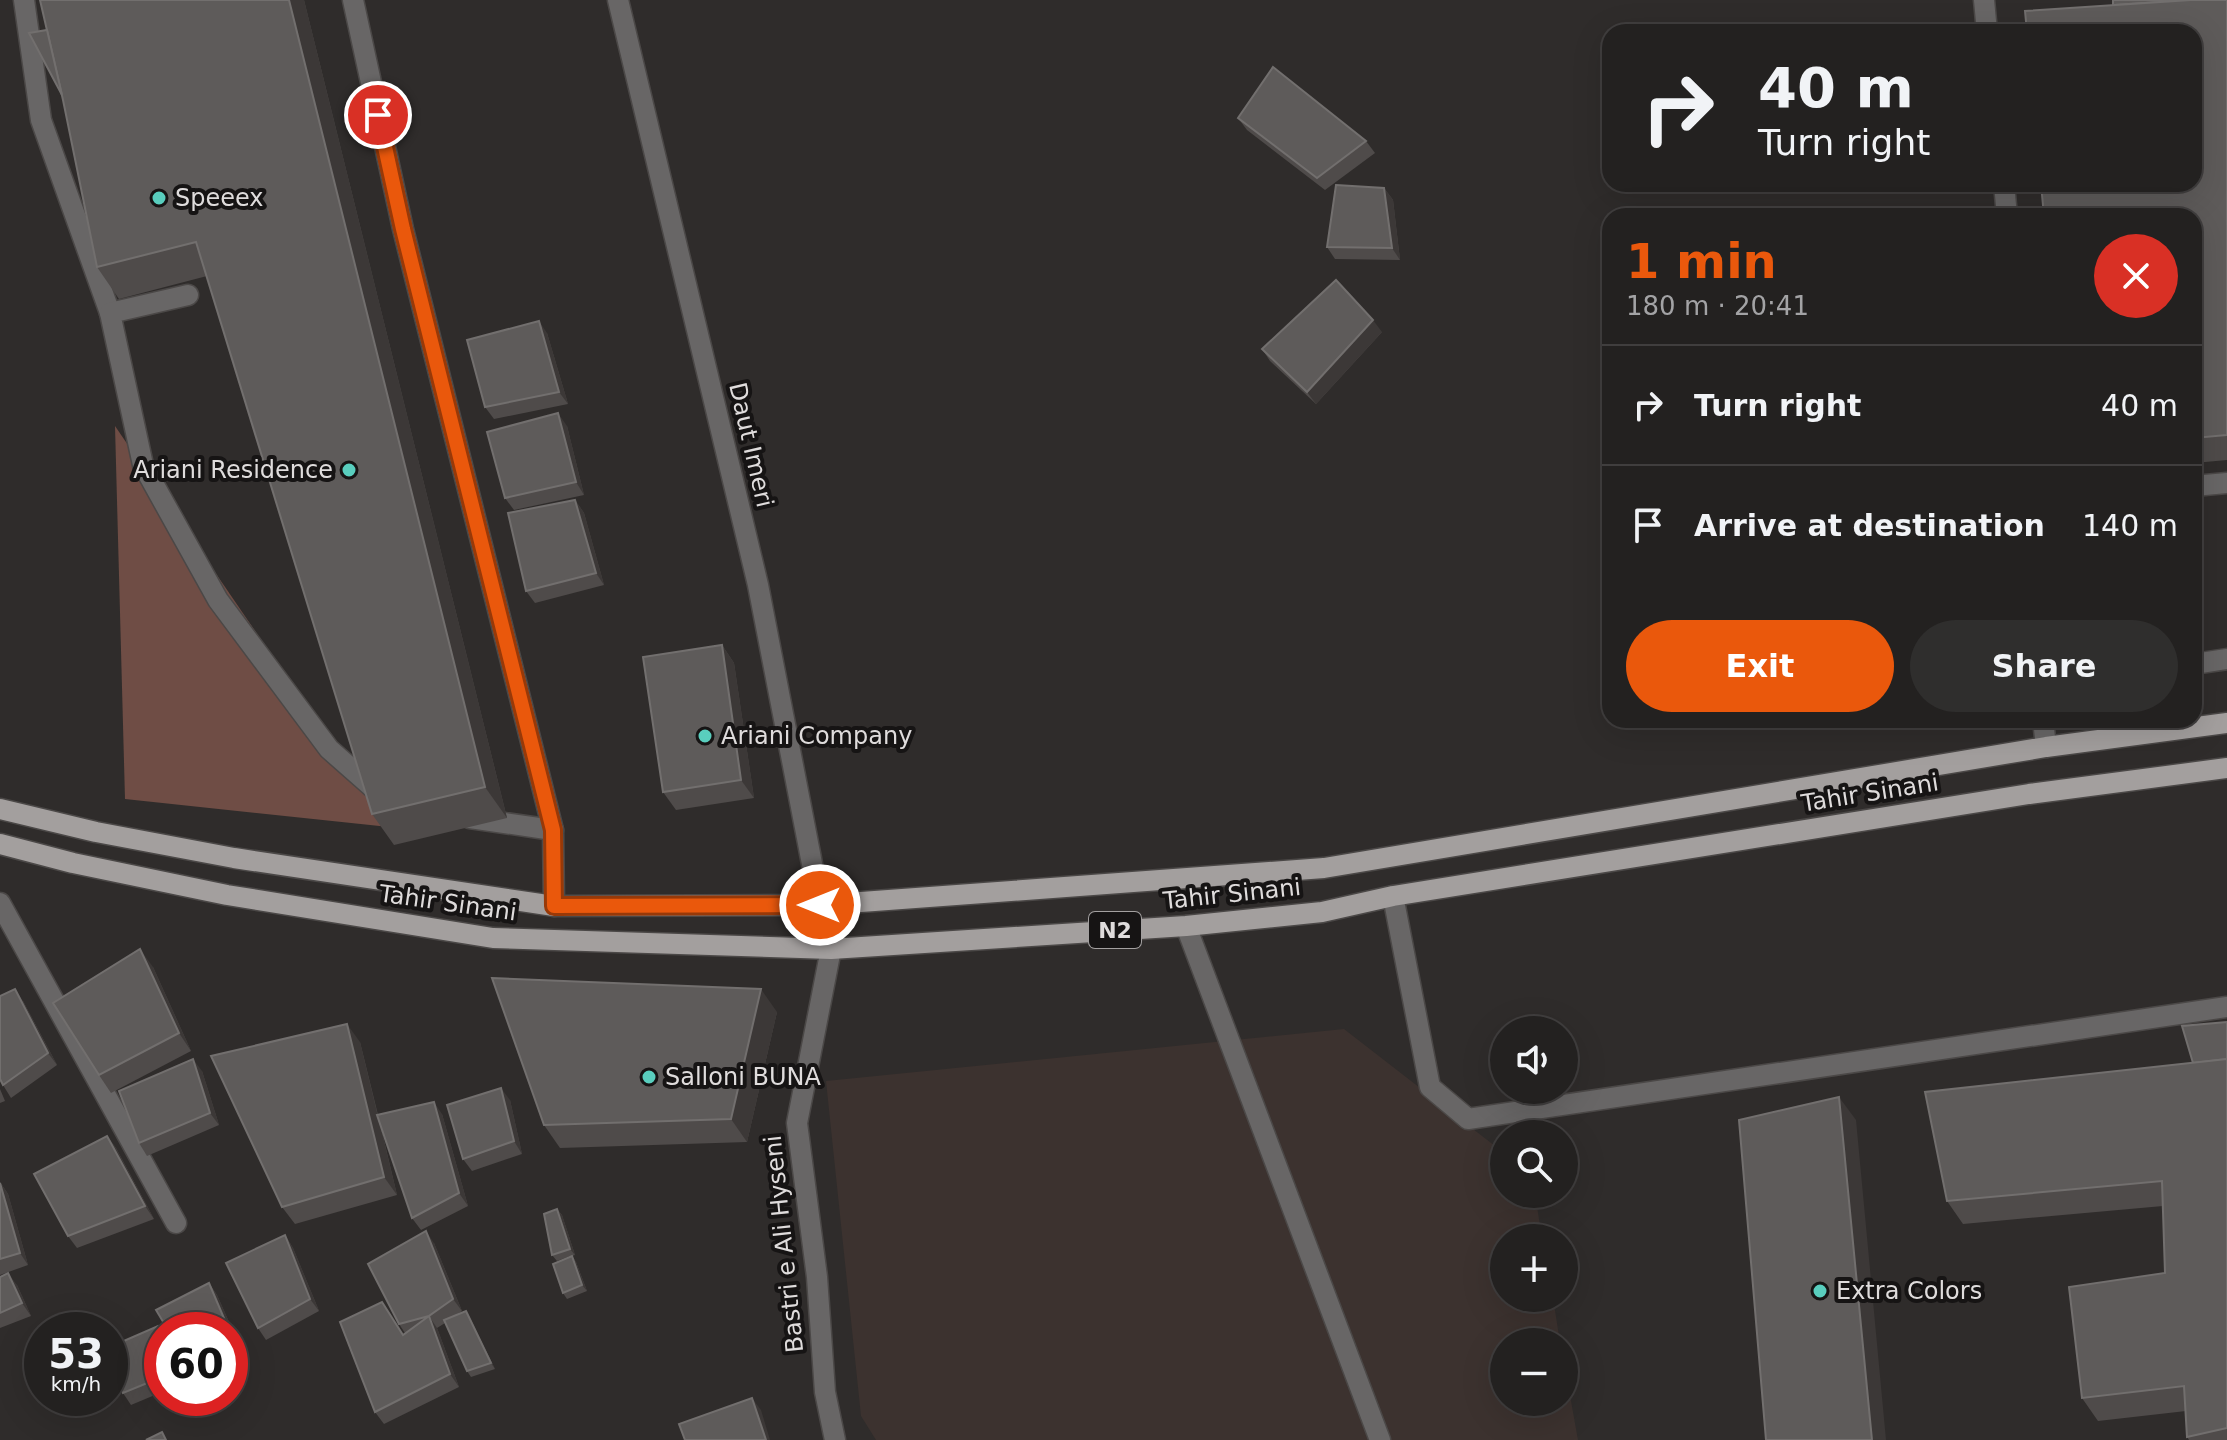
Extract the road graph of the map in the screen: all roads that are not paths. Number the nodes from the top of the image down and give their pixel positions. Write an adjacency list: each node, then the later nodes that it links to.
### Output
1 (24, 0): 7 (street)
2 (353, 0): 21 (street)
3 (618, 0): 25 (street, Daut Imeri)
4 (1984, 0): 5 (street)
5 (1986, 24)
6 (188, 295): 7 (street)
7 (110, 313): 18 (street)
8 (2227, 483): 9 (street)
9 (2202, 485)
10 (2227, 659): 11 (street)
11 (2202, 663)
12 (2227, 723): 13 (main road, Tahir Sinani / N2)
13 (2202, 726)
14 (2044, 728): 16 (street)
15 (2189, 728): 16 (main road, Tahir Sinani / N2)
16 (2046, 747): 25 (main road, Tahir Sinani / N2)
17 (2227, 768): 23 (main road, Tahir Sinani / N2)
18 (395, 807)
19 (0, 809): 26 (main road, Tahir Sinani / N2)
20 (458, 816): 21 (street)
21 (553, 830): 26 (street)
22 (0, 844): 28 (main road, Tahir Sinani / N2)
23 (1393, 896): 27 (main road, Tahir Sinani / N2); 29 (street)
24 (0, 903): 30 (street)
25 (820, 905): 26 (main road, Tahir Sinani / N2)
26 (554, 906)
27 (1186, 926): 28 (main road, Tahir Sinani / N2); 32 (street)
28 (831, 949): 31 (street, Bastri e Ali Hyseni)
29 (2227, 1007)
30 (176, 1223)
31 (835, 1440)
32 (1380, 1440)

